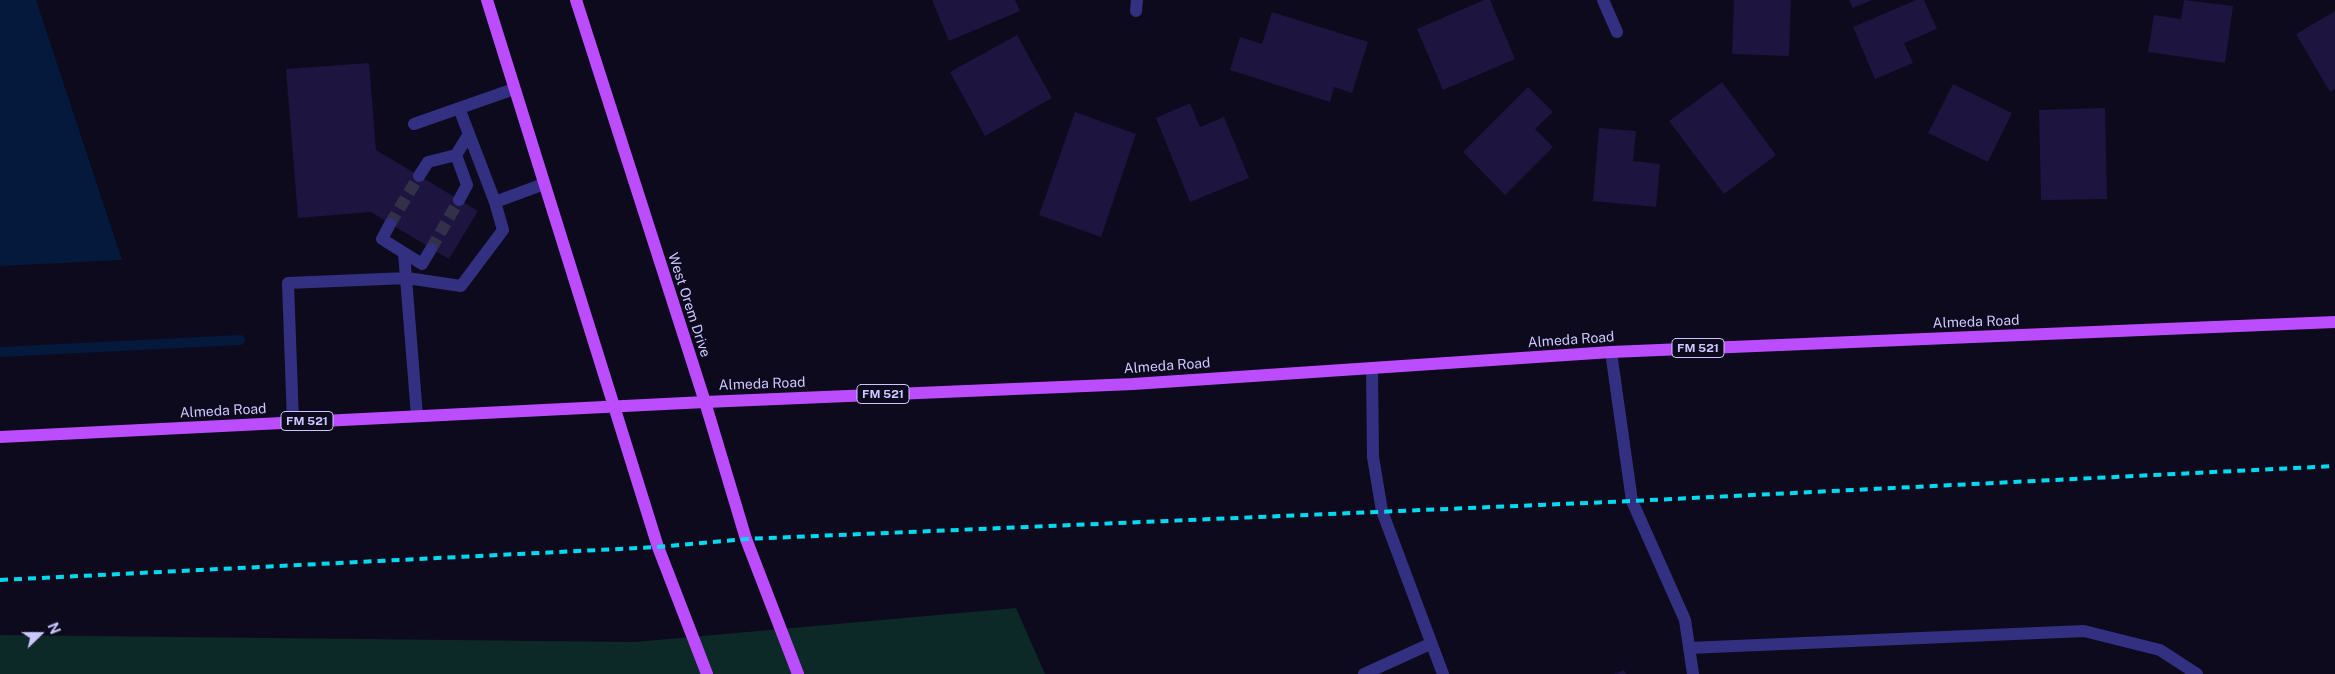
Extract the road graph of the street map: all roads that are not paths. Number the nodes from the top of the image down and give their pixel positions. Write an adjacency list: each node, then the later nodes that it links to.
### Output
1 (487, 0): 5 (main road)
2 (576, 0): 21 (main road, West Orem Drive)
3 (1603, 0): 4 (street)
4 (1616, 32)
5 (514, 89): 6 (street); 11 (main road)
6 (459, 108): 7 (street); 8 (street)
7 (414, 124)
8 (469, 134): 9 (street); 13 (street)
9 (456, 155): 10 (street); 12 (street)
10 (419, 176)
11 (544, 184): 13 (street); 22 (main road)
12 (459, 200)
13 (495, 202): 17 (street)
14 (390, 224): 16 (street)
15 (431, 249): 16 (street)
16 (404, 253): 17 (street)
17 (407, 278): 23 (street); 24 (street)
18 (2335, 322): 19 (main road, Almeda Road / FM 521)
19 (1611, 352): 20 (main road, Almeda Road / FM 521); 27 (street)
20 (1372, 368): 21 (main road, Almeda Road / FM 521); 26 (street)
21 (704, 402): 22 (main road, Almeda Road / FM 521); 29 (main road, West Orem Drive)
22 (614, 407): 23 (main road, Almeda Road / FM 521); 28 (main road)
23 (417, 416): 24 (main road, Almeda Road / FM 521)
24 (293, 422): 25 (main road, Almeda Road / FM 521)
25 (0, 437)
26 (1430, 644): 30 (street); 31 (street)
27 (1689, 648): 32 (street); 33 (street)
28 (707, 674)
29 (798, 674)
30 (1364, 674)
31 (1443, 674)
32 (1693, 674)
33 (2197, 674)

